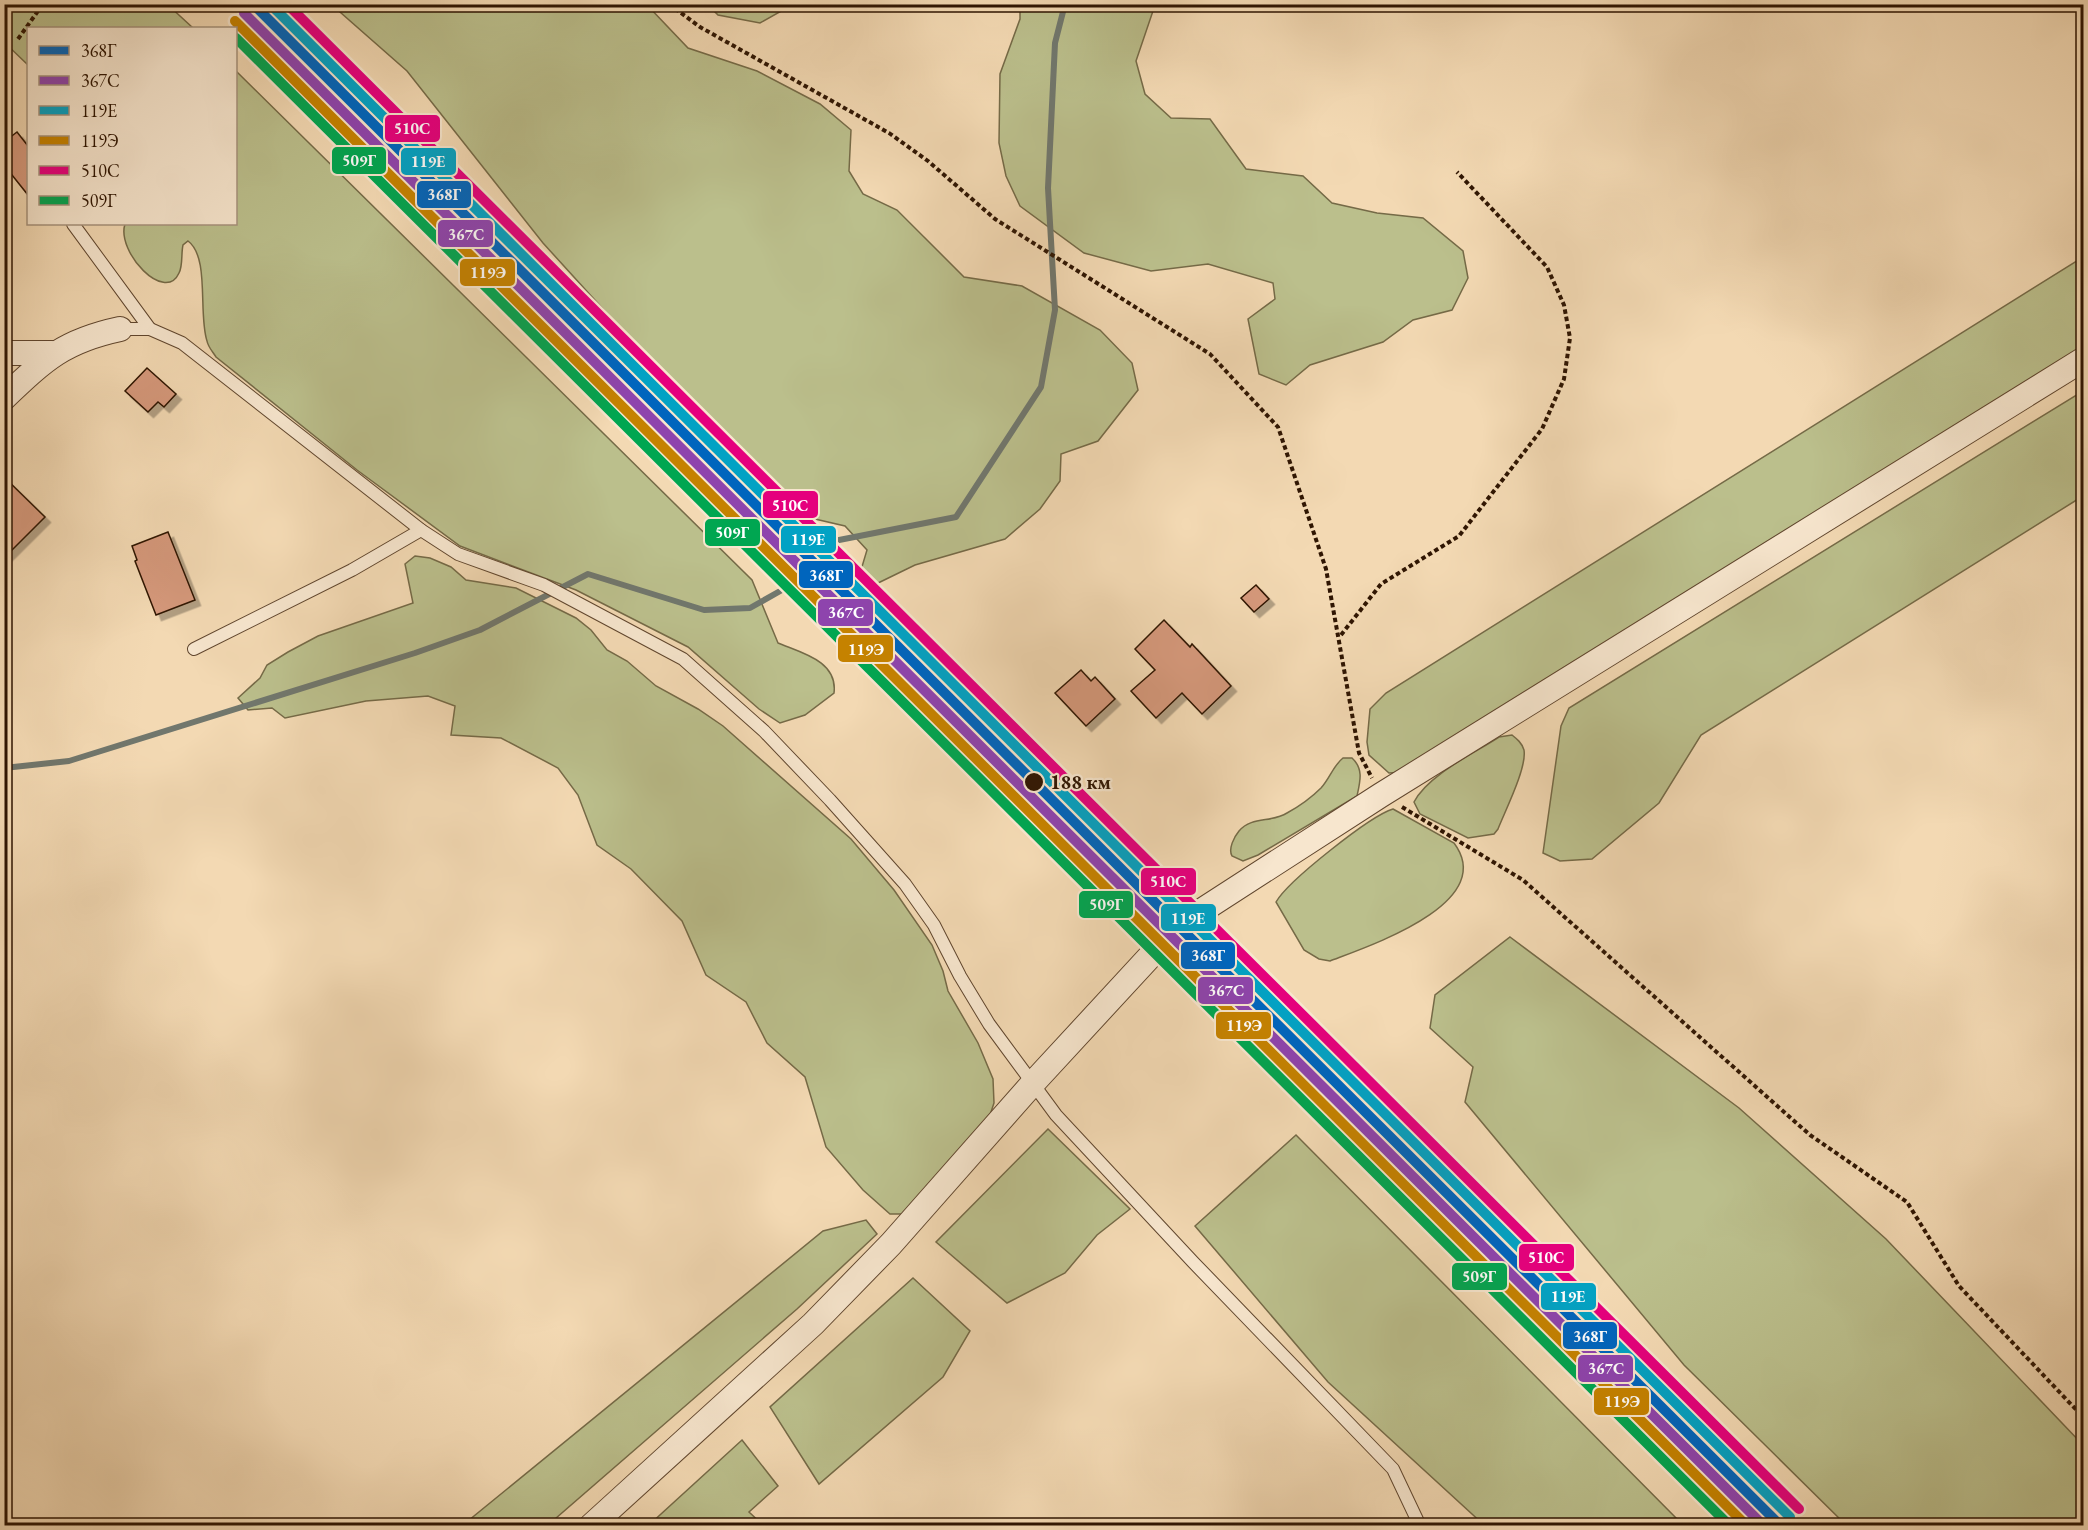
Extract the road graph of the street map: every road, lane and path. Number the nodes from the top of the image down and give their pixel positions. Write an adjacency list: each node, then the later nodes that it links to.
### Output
1 (43, 4): 3 (path)
2 (669, 4): 13 (path)
3 (18, 39)
4 (1458, 172): 13 (path)
5 (74, 225): 7 (lane)
6 (120, 329): 7 (lane); 9 (street)
7 (150, 329): 12 (lane)
8 (4, 353): 9 (street)
9 (52, 353): 11 (street)
10 (2084, 359): 15 (street)
11 (4, 398)
12 (421, 530): 14 (lane); 16 (lane)
13 (1340, 636): 15 (path)
14 (194, 649)
15 (1381, 795): 16 (street); 17 (path)
16 (1034, 1082): 18 (street); 19 (lane)
17 (2084, 1418)
18 (591, 1526)
19 (1420, 1526)

